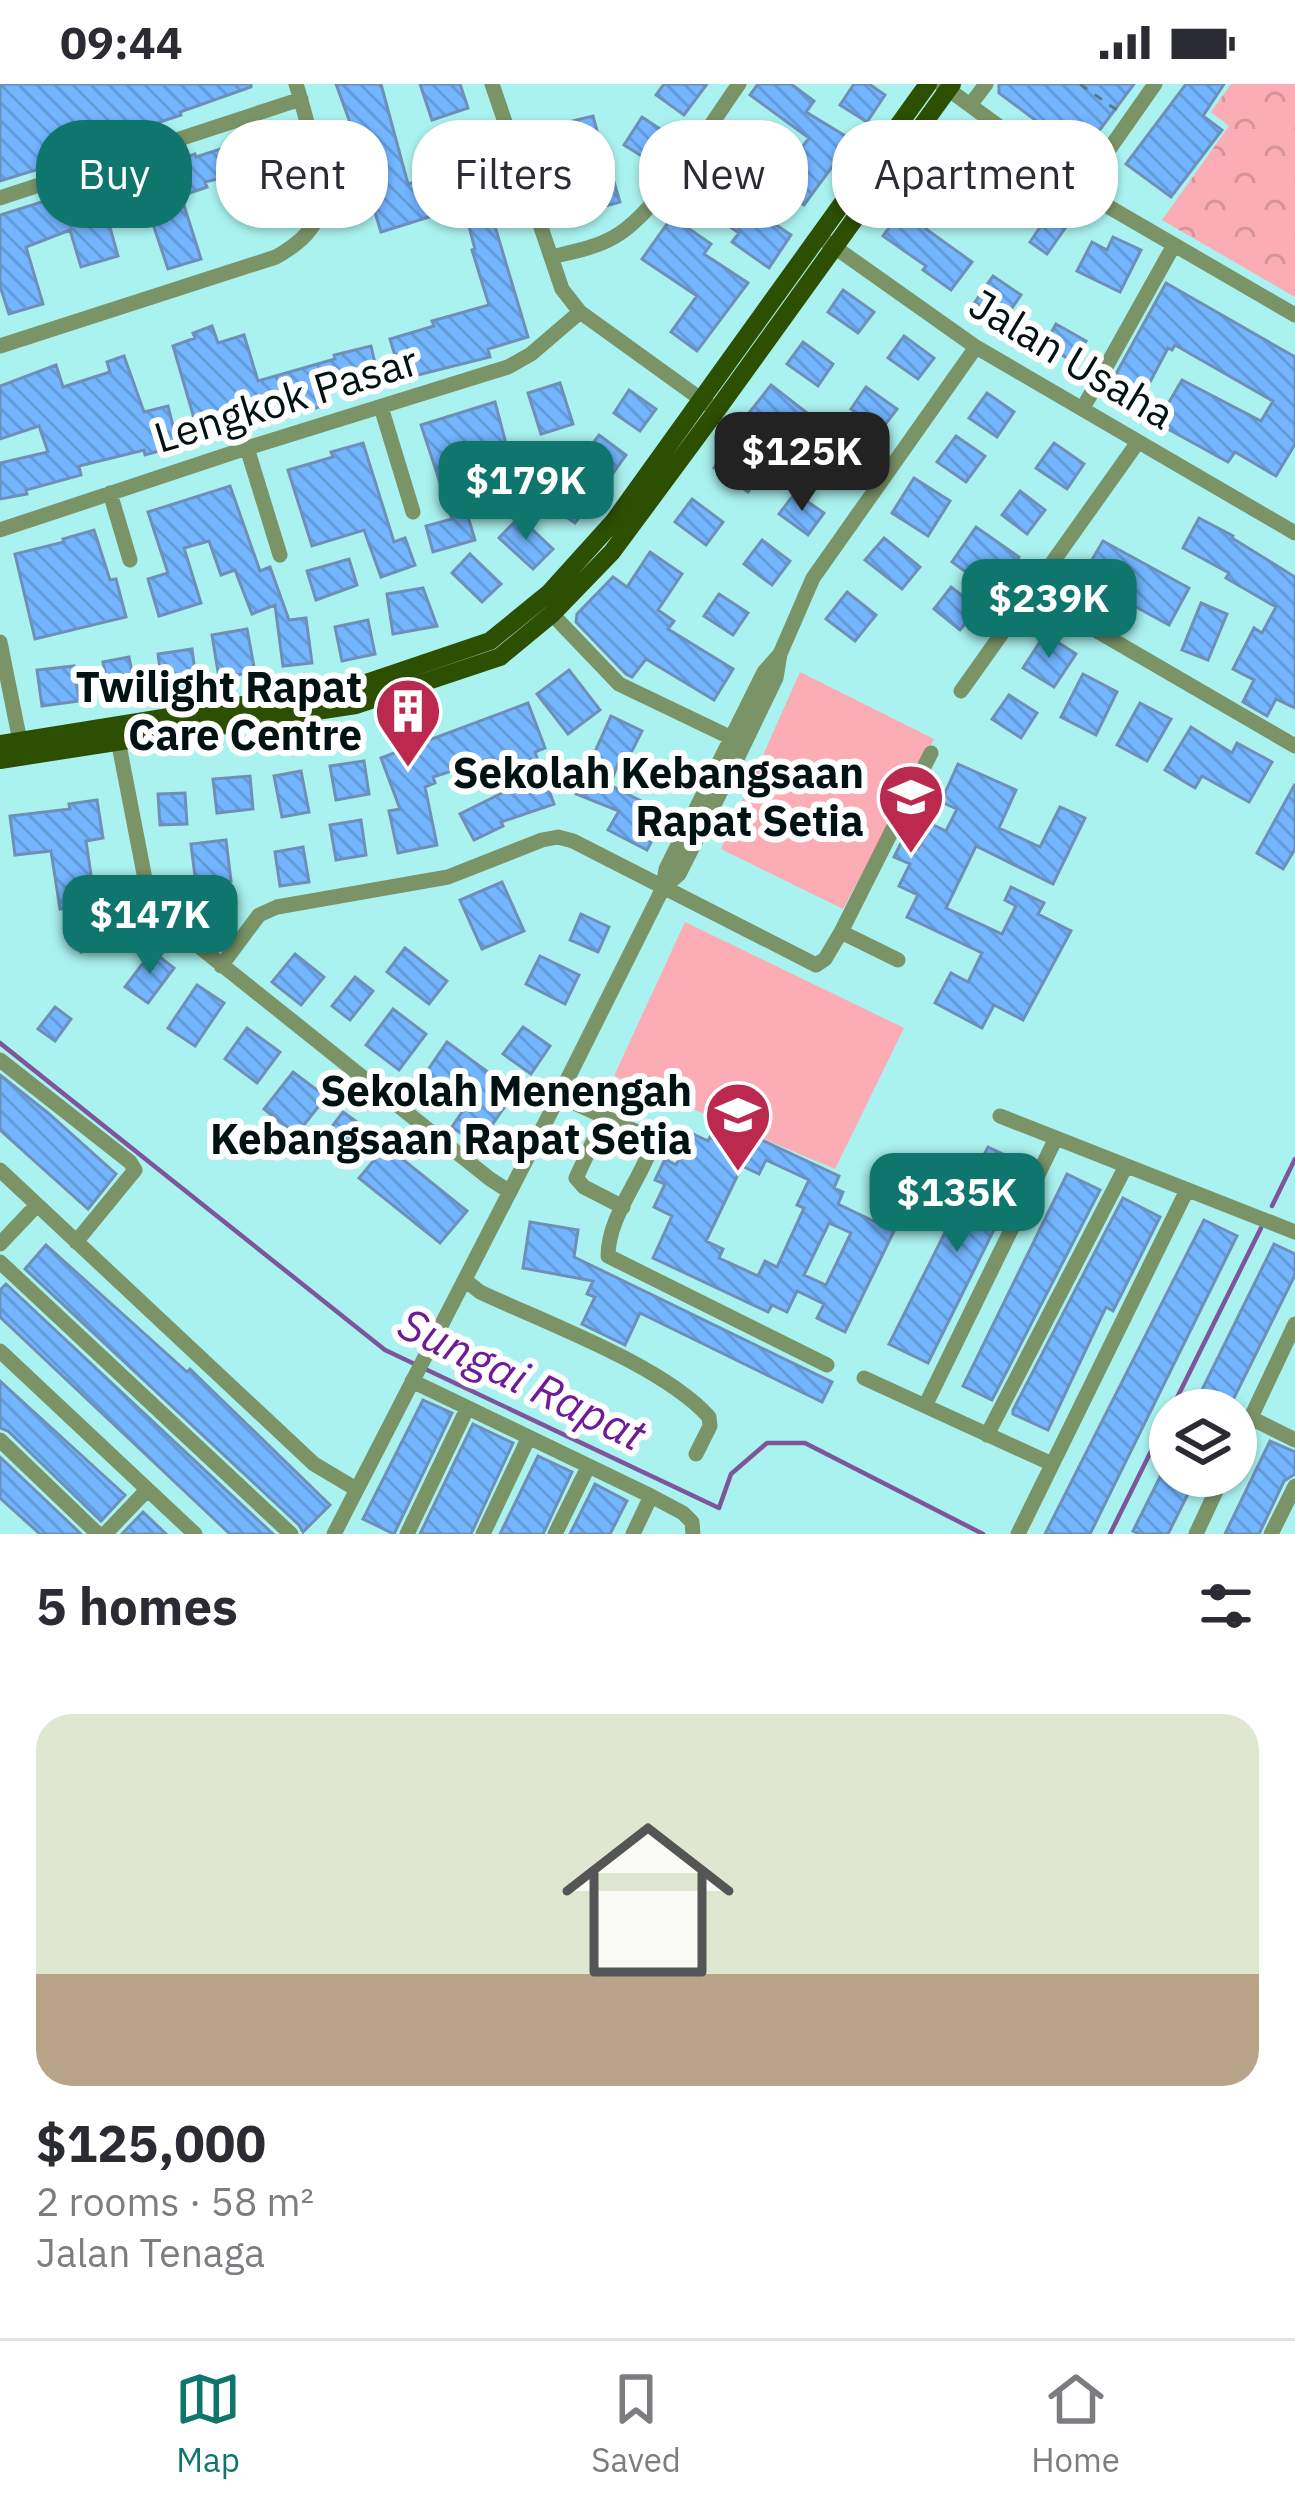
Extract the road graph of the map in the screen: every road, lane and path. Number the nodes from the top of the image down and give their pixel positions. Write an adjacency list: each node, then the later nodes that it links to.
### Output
1 (492, 84): 17 (street)
2 (739, 84): 17 (street)
3 (928, 84): 15 (main road)
4 (986, 84): 9 (street)
5 (1080, 84): 11 (path)
6 (1155, 84): 11 (street)
7 (947, 86): 9 (street); 15 (main road)
8 (299, 92): 13 (street); 20 (street)
9 (971, 104): 10 (street)
10 (992, 120)
11 (1130, 120): 12 (street)
12 (1118, 137)
13 (0, 198)
14 (1118, 212): 16 (street)
15 (826, 241): 21 (street, Jalan Usaha); 22 (main road); 25 (main road)
16 (1174, 245): 19 (street); 24 (street)
17 (551, 257): 18 (street)
18 (580, 312): 22 (street); 23 (street, Lengkok Pasar)
19 (1295, 315)
20 (0, 346)
21 (976, 346): 24 (street, Jalan Usaha); 39 (street)
22 (700, 399): 25 (street); 38 (main road)
23 (381, 407): 27 (street, Lengkok Pasar); 29 (street)
24 (1083, 408): 26 (street, Jalan Usaha)
25 (718, 410): 35 (main road)
26 (1138, 442): 31 (street, Jalan Usaha); 34 (street)
27 (248, 448): 28 (street, Lengkok Pasar); 32 (street)
28 (110, 493): 30 (street, Lengkok Pasar); 33 (street)
29 (413, 512)
30 (0, 530)
31 (1295, 532)
32 (280, 555)
33 (130, 560)
34 (1030, 592): 37 (street); 40 (street)
35 (552, 614): 38 (main road); 39 (street)
36 (0, 642): 41 (street)
37 (961, 691)
38 (116, 734): 41 (main road); 47 (street)
39 (737, 741): 44 (street)
40 (1295, 746)
41 (14, 748): 43 (main road)
42 (931, 753): 45 (street)
43 (0, 760)
44 (662, 888): 45 (street); 47 (street); 49 (street)
45 (841, 932): 46 (street)
46 (898, 960)
47 (221, 966): 56 (street)
48 (0, 1060): 60 (street)
49 (560, 1096): 50 (street); 56 (street)
50 (605, 1116): 58 (street); 58 (street)
51 (1000, 1116): 52 (street)
52 (1055, 1138): 53 (street); 70 (street)
53 (1126, 1166): 55 (street); 73 (street)
54 (0, 1170): 57 (street)
55 (1187, 1190): 59 (street); 78 (street)
56 (510, 1192): 63 (street)
57 (37, 1205): 60 (street); 61 (street)
58 (623, 1207): 66 (street)
59 (1295, 1232)
60 (76, 1242): 81 (street)
61 (0, 1244)
62 (0, 1262): 88 (street)
63 (465, 1280): 67 (street); 77 (street)
64 (1295, 1324): 69 (street)
65 (2, 1356): 82 (street)
66 (827, 1365)
67 (417, 1373): 71 (street); 81 (street)
68 (864, 1378): 70 (street)
69 (1257, 1403)
70 (925, 1406): 73 (street)
71 (467, 1409): 74 (street); 89 (street)
72 (1257, 1421): 76 (street)
73 (987, 1435): 78 (street)
74 (528, 1439): 79 (street); 90 (street)
75 (0, 1440): 86 (street)
76 (1295, 1440)
77 (696, 1454)
78 (1052, 1464): 94 (street)
79 (588, 1467): 83 (street); 91 (street)
80 (1295, 1486): 96 (street)
81 (356, 1489): 85 (street)
82 (148, 1490): 86 (street); 87 (street)
83 (651, 1496): 92 (street); 93 (street)
84 (1213, 1497): 95 (street)
85 (336, 1533)
86 (102, 1534)
87 (195, 1534)
88 (290, 1534)
89 (407, 1534)
90 (483, 1534)
91 (555, 1534)
92 (632, 1534)
93 (693, 1534)
94 (1018, 1534)
95 (1196, 1534)
96 (1271, 1534)

